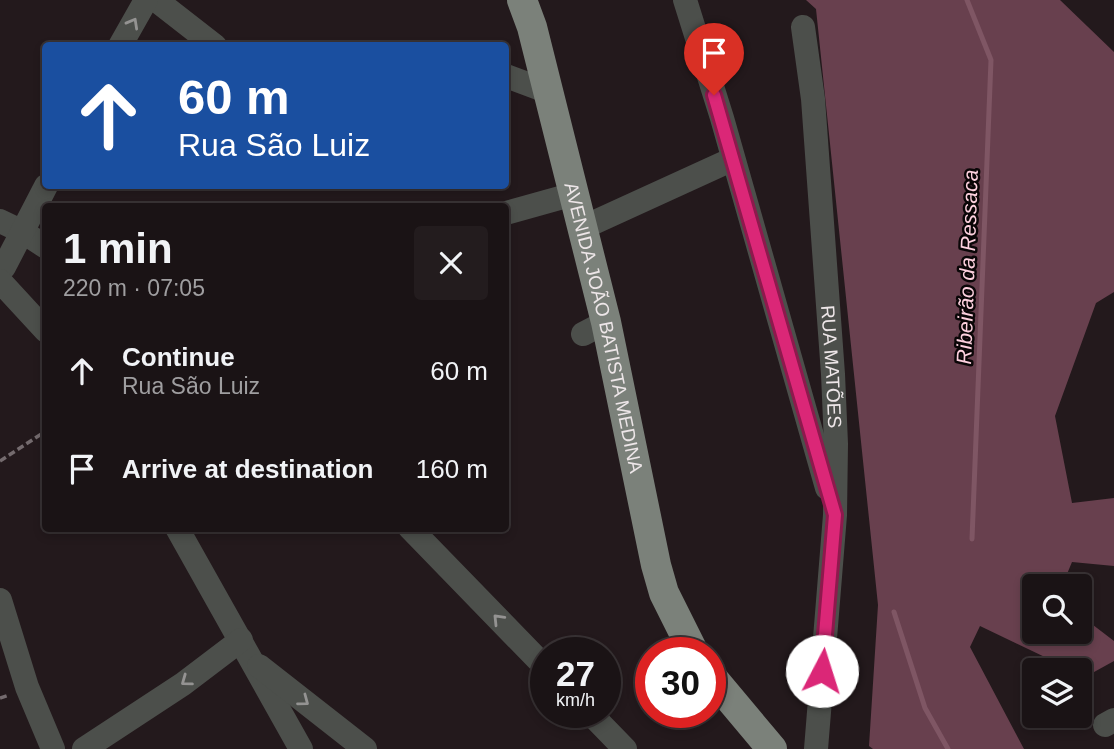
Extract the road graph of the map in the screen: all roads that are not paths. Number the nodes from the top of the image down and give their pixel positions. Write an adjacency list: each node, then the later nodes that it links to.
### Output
1 (146, 0): 6 (street, one-way to 1)
2 (156, 0): 7 (street)
3 (522, 0): 9 (main road, AVENIDA JOÃO BATISTA MEDINA)
4 (685, 0): 10 (street)
5 (803, 27): 20 (street, RUA MATÕES)
6 (122, 42)
7 (210, 42)
8 (509, 77): 9 (street)
9 (549, 92): 12 (main road, AVENIDA JOÃO BATISTA MEDINA)
10 (733, 159): 15 (street); 20 (street)
11 (44, 189): 16 (street)
12 (574, 194): 13 (street); 15 (main road, AVENIDA JOÃO BATISTA MEDINA)
13 (509, 212)
14 (0, 221): 16 (street)
15 (582, 228): 24 (main road, AVENIDA JOÃO BATISTA MEDINA)
16 (23, 232): 17 (street); 18 (street)
17 (42, 244)
18 (3, 276): 19 (street)
19 (42, 326)
20 (835, 515): 35 (street, RUA MATÕES)
21 (179, 532): 25 (street)
22 (414, 532): 26 (street, one-way to 22)
23 (0, 600): 30 (street)
24 (686, 637)
25 (245, 650): 31 (street, one-way to 31); 32 (street); 33 (street, one-way to 33)
26 (530, 652)
27 (726, 692): 29 (main road)
28 (605, 728): 34 (street)
29 (777, 746)
30 (53, 749)
31 (84, 749)
32 (301, 749)
33 (365, 749)
34 (625, 749)
35 (816, 749)

